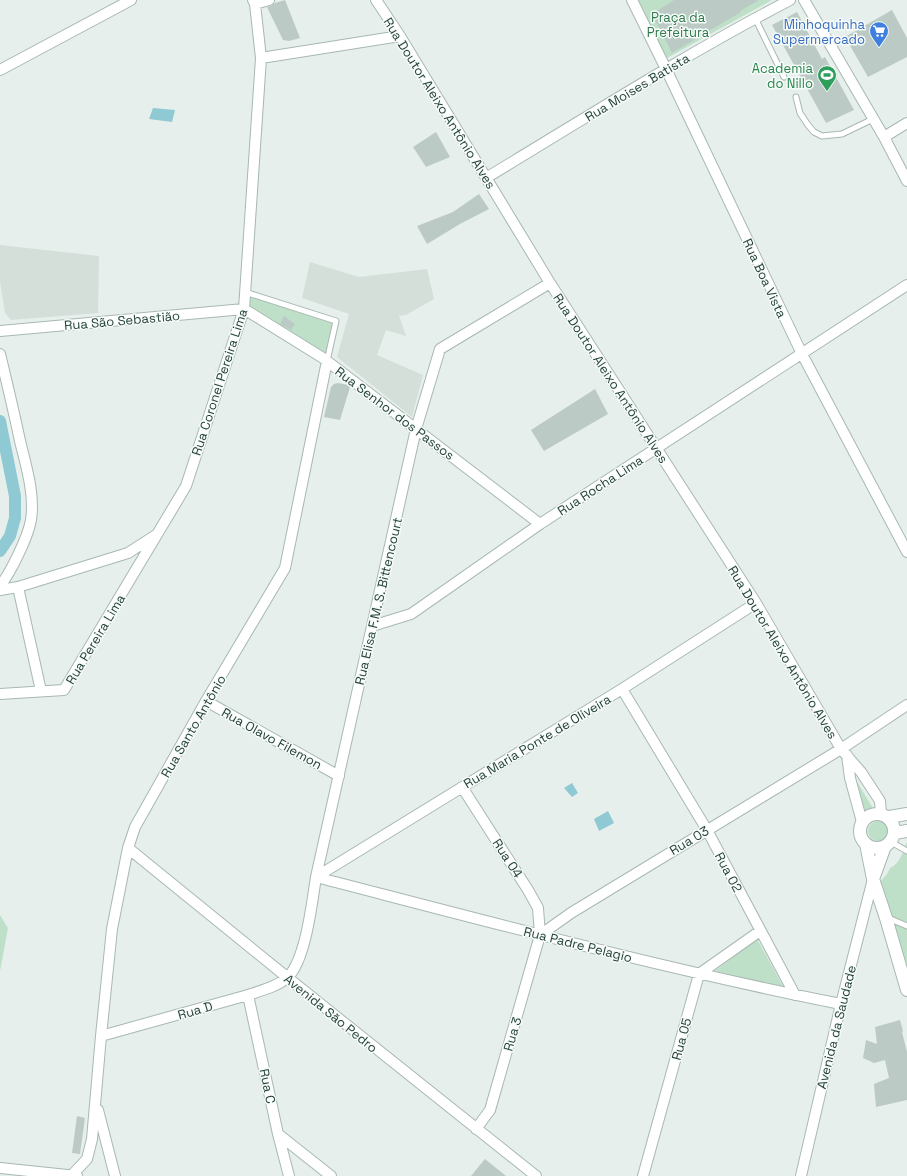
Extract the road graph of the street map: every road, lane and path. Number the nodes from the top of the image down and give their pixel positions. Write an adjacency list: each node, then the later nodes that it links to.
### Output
1 (130, 0): 12 (street)
2 (269, 0): 7 (street)
3 (376, 0): 9 (street, Rua Doutor Aleixo Antônio Alves)
4 (632, 0): 11 (street, Rua Boa Vista)
5 (790, 0): 8 (street, Rua Moises Batista)
6 (804, 0): 15 (street)
7 (254, 2): 10 (street, Rua Coronel Pereira Lima)
8 (755, 18): 11 (street, Rua Moises Batista); 13 (lane)
9 (400, 36): 10 (street); 18 (street, Rua Doutor Aleixo Antônio Alves)
10 (261, 58): 22 (street, Rua Coronel Pereira Lima)
11 (666, 69): 18 (street, Rua Moises Batista); 26 (street, Rua Boa Vista)
12 (0, 70)
13 (784, 77)
14 (796, 98): 15 (lane)
15 (873, 119): 17 (street)
16 (907, 123): 17 (street)
17 (884, 138): 19 (street)
18 (486, 178): 20 (street, Rua Doutor Aleixo Antônio Alves)
19 (907, 181)
20 (550, 283): 28 (street, Rua Elisa F.M. S. Bittencourt); 29 (street, Rua Doutor Aleixo Antônio Alves)
21 (907, 285): 26 (street, Rua Rocha Lima)
22 (245, 292): 23 (street, Rua Coronel Pereira Lima); 27 (lane)
23 (244, 309): 24 (street, Rua São Sebastião); 27 (street, Rua Senhor dos Passos); 31 (street, Rua Coronel Pereira Lima)
24 (0, 331)
25 (0, 354): 33 (street)
26 (802, 354): 29 (street, Rua Rocha Lima); 32 (street, Rua Boa Vista)
27 (327, 361): 28 (street, Rua Senhor dos Passos); 41 (street, Rua Santo Antônio)
28 (416, 429): 30 (street, Rua Senhor dos Passos); 37 (street, Rua Elisa F.M. S. Bittencourt)
29 (656, 448): 30 (street, Rua Rocha Lima); 36 (street, Rua Doutor Aleixo Antônio Alves)
30 (540, 524): 37 (street, Rua Rocha Lima)
31 (158, 534): 34 (street, Rua Coronel Pereira Lima); 39 (street, Rua Pereira Lima)
32 (907, 552)
33 (0, 586)
34 (18, 587): 35 (street, Rua Coronel Pereira Lima); 39 (street)
35 (0, 590)
36 (756, 603): 38 (street, Rua Maria Ponte de Oliveira); 43 (street, Rua Doutor Aleixo Antônio Alves)
37 (372, 626): 44 (street, Rua Elisa F.M. S. Bittencourt)
38 (622, 690): 45 (street, Rua Maria Ponte de Oliveira); 49 (street, Rua 02)
39 (41, 691): 40 (street, Rua Pereira Lima)
40 (0, 694)
41 (206, 701): 44 (street, Rua Olavo Filemon); 53 (street, Rua Santo Antônio)
42 (907, 705): 43 (street, Rua 03)
43 (844, 752): 47 (street, Rua Doutor Aleixo Antônio Alves); 48 (street, Rua Doutor Aleixo Antônio Alves); 49 (street, Rua 03)
44 (339, 776): 55 (street, Rua Elisa F.M. S. Bittencourt)
45 (462, 787): 55 (street, Rua Maria Ponte de Oliveira); 60 (street, Rua 04)
46 (907, 814): 47 (street)
47 (885, 816): 48 (street); 51 (street)
48 (862, 822): 52 (street)
49 (707, 830): 59 (street, Rua 02); 60 (street, Rua 03)
50 (907, 830): 51 (street)
51 (890, 840): 52 (street); 54 (lane); 56 (street)
52 (866, 844): 56 (street)
53 (128, 848): 62 (street, Avenida São Pedro); 67 (street, Rua Santo Antônio)
54 (907, 851)
55 (316, 877): 60 (street, Rua Padre Pelagio); 62 (street, Rua Elisa F.M. S. Bittencourt)
56 (873, 879): 57 (street); 66 (street, Avenida da Saudade)
57 (886, 918): 58 (lane); 63 (street)
58 (907, 926)
59 (760, 931): 61 (street); 65 (street, Rua 02)
60 (540, 935): 61 (street, Rua Padre Pelagio); 69 (street, Rua 3)
61 (699, 974): 65 (street, Rua Padre Pelagio); 77 (street, Rua 05)
62 (288, 978): 64 (street, Rua D); 69 (street, Avenida São Pedro)
63 (907, 990)
64 (248, 995): 67 (street, Rua D); 70 (street, Rua C)
65 (795, 995): 66 (street, Rua Padre Pelagio)
66 (841, 1004): 78 (street, Avenida da Saudade)
67 (101, 1036): 68 (street, Rua Santo Antônio)
68 (96, 1102): 72 (street, Rua Santo Antônio); 73 (street, Rua Santo Antônio)
69 (476, 1129): 76 (street, Avenida São Pedro)
70 (278, 1134): 74 (street, Rua C); 75 (street)
71 (0, 1168): 72 (street)
72 (74, 1176)
73 (115, 1176)
74 (289, 1176)
75 (332, 1176)
76 (536, 1176)
77 (643, 1176)
78 (801, 1176)

